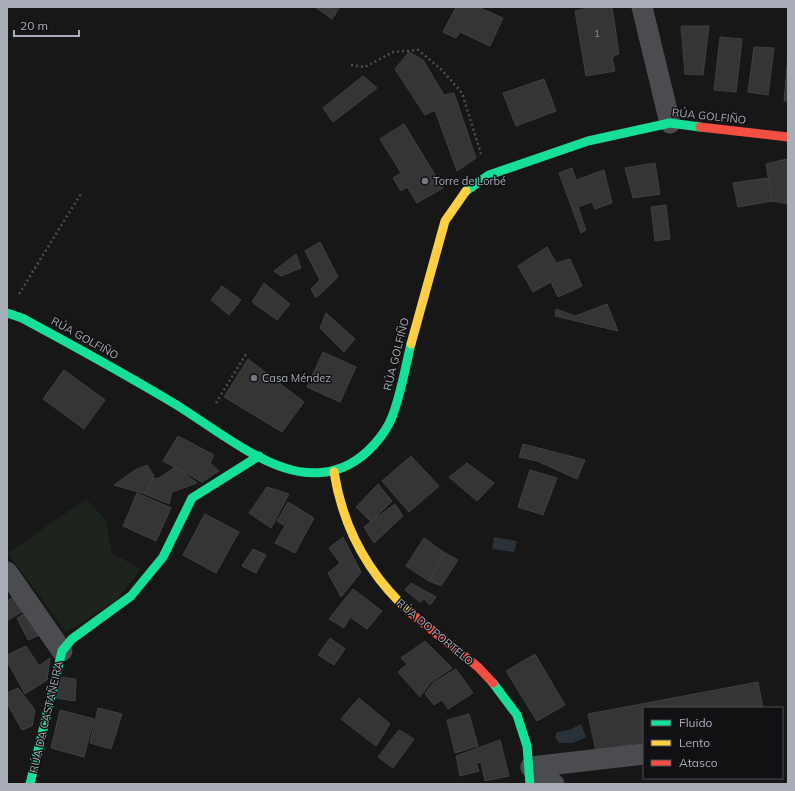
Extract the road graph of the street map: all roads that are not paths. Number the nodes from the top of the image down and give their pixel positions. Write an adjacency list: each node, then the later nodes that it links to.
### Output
1 (642, 7): 2 (street)
2 (670, 123): 3 (main road, RÚA GOLFIÑO); 6 (main road, RÚA GOLFIÑO)
3 (788, 137)
4 (7, 313): 5 (main road, RÚA GOLFIÑO)
5 (259, 456): 6 (main road, RÚA GOLFIÑO); 8 (main road)
6 (334, 472): 10 (main road, RÚA DO PORTELO)
7 (7, 572): 8 (street, RÚA DA CASTAÑEIRA)
8 (62, 651): 11 (main road, RÚA DA CASTAÑEIRA)
9 (643, 754): 10 (street)
10 (530, 776): 12 (street)
11 (30, 784)
12 (554, 784)

